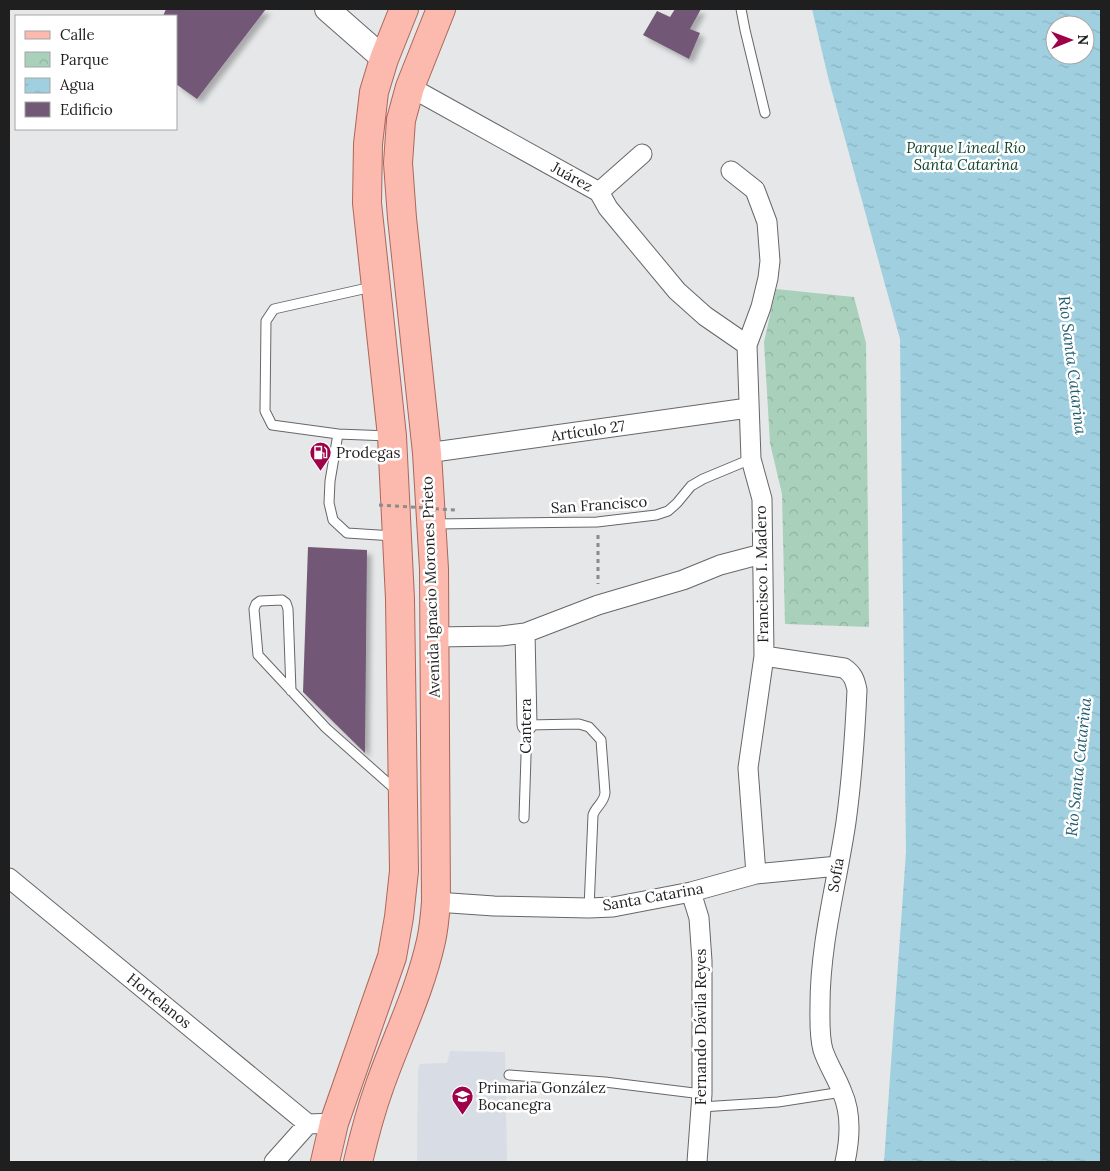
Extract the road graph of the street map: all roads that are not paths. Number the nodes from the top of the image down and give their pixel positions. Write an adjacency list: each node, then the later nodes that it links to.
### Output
1 (327, 9): 5 (street)
2 (404, 9): 5 (main road)
3 (441, 9): 6 (main road, Avenida Ignacio Morones Prieto)
4 (741, 9): 7 (lane)
5 (384, 59): 15 (main road)
6 (410, 87): 10 (street, Juárez); 16 (main road, Avenida Ignacio Morones Prieto)
7 (765, 113)
8 (642, 154): 10 (street)
9 (731, 171): 12 (street, Francisco I. Madero)
10 (599, 192): 12 (street, Juárez)
11 (363, 289): 14 (lane)
12 (746, 345): 13 (street, Francisco I. Madero)
13 (748, 408): 16 (street, Artículo 27); 17 (street, Francisco I. Madero)
14 (338, 434): 15 (lane); 19 (lane)
15 (392, 436): 19 (main road)
16 (427, 453): 18 (main road, Avenida Ignacio Morones Prieto)
17 (751, 458): 18 (lane, San Francisco); 20 (street, Francisco I. Madero)
18 (432, 524): 22 (main road, Avenida Ignacio Morones Prieto)
19 (397, 536): 26 (main road)
20 (762, 554): 21 (street); 23 (street, Francisco I. Madero)
21 (525, 633): 22 (street); 25 (street, Cantera)
22 (434, 637): 32 (main road, Avenida Ignacio Morones Prieto)
23 (764, 656): 28 (street, Sofía); 29 (street, Francisco I. Madero)
24 (291, 691): 24 (lane); 26 (lane)
25 (527, 725): 27 (lane, Cantera); 33 (lane)
26 (403, 795): 37 (main road)
27 (524, 818)
28 (838, 866): 29 (street, Santa Catarina); 35 (street, Sofía)
29 (756, 874): 31 (street, Santa Catarina)
30 (9, 878): 37 (street, Hortelanos)
31 (691, 892): 33 (street, Santa Catarina); 36 (street, Fernando Dávila Reyes)
32 (436, 902): 33 (street, Santa Catarina); 40 (main road, Avenida Ignacio Morones Prieto)
33 (588, 908)
34 (509, 1075): 36 (lane)
35 (843, 1092): 36 (lane); 42 (street, Sofía)
36 (701, 1100): 41 (street, Fernando Dávila Reyes)
37 (321, 1123): 38 (street); 39 (main road)
38 (274, 1162)
39 (325, 1162)
40 (358, 1162)
41 (697, 1162)
42 (845, 1162)

